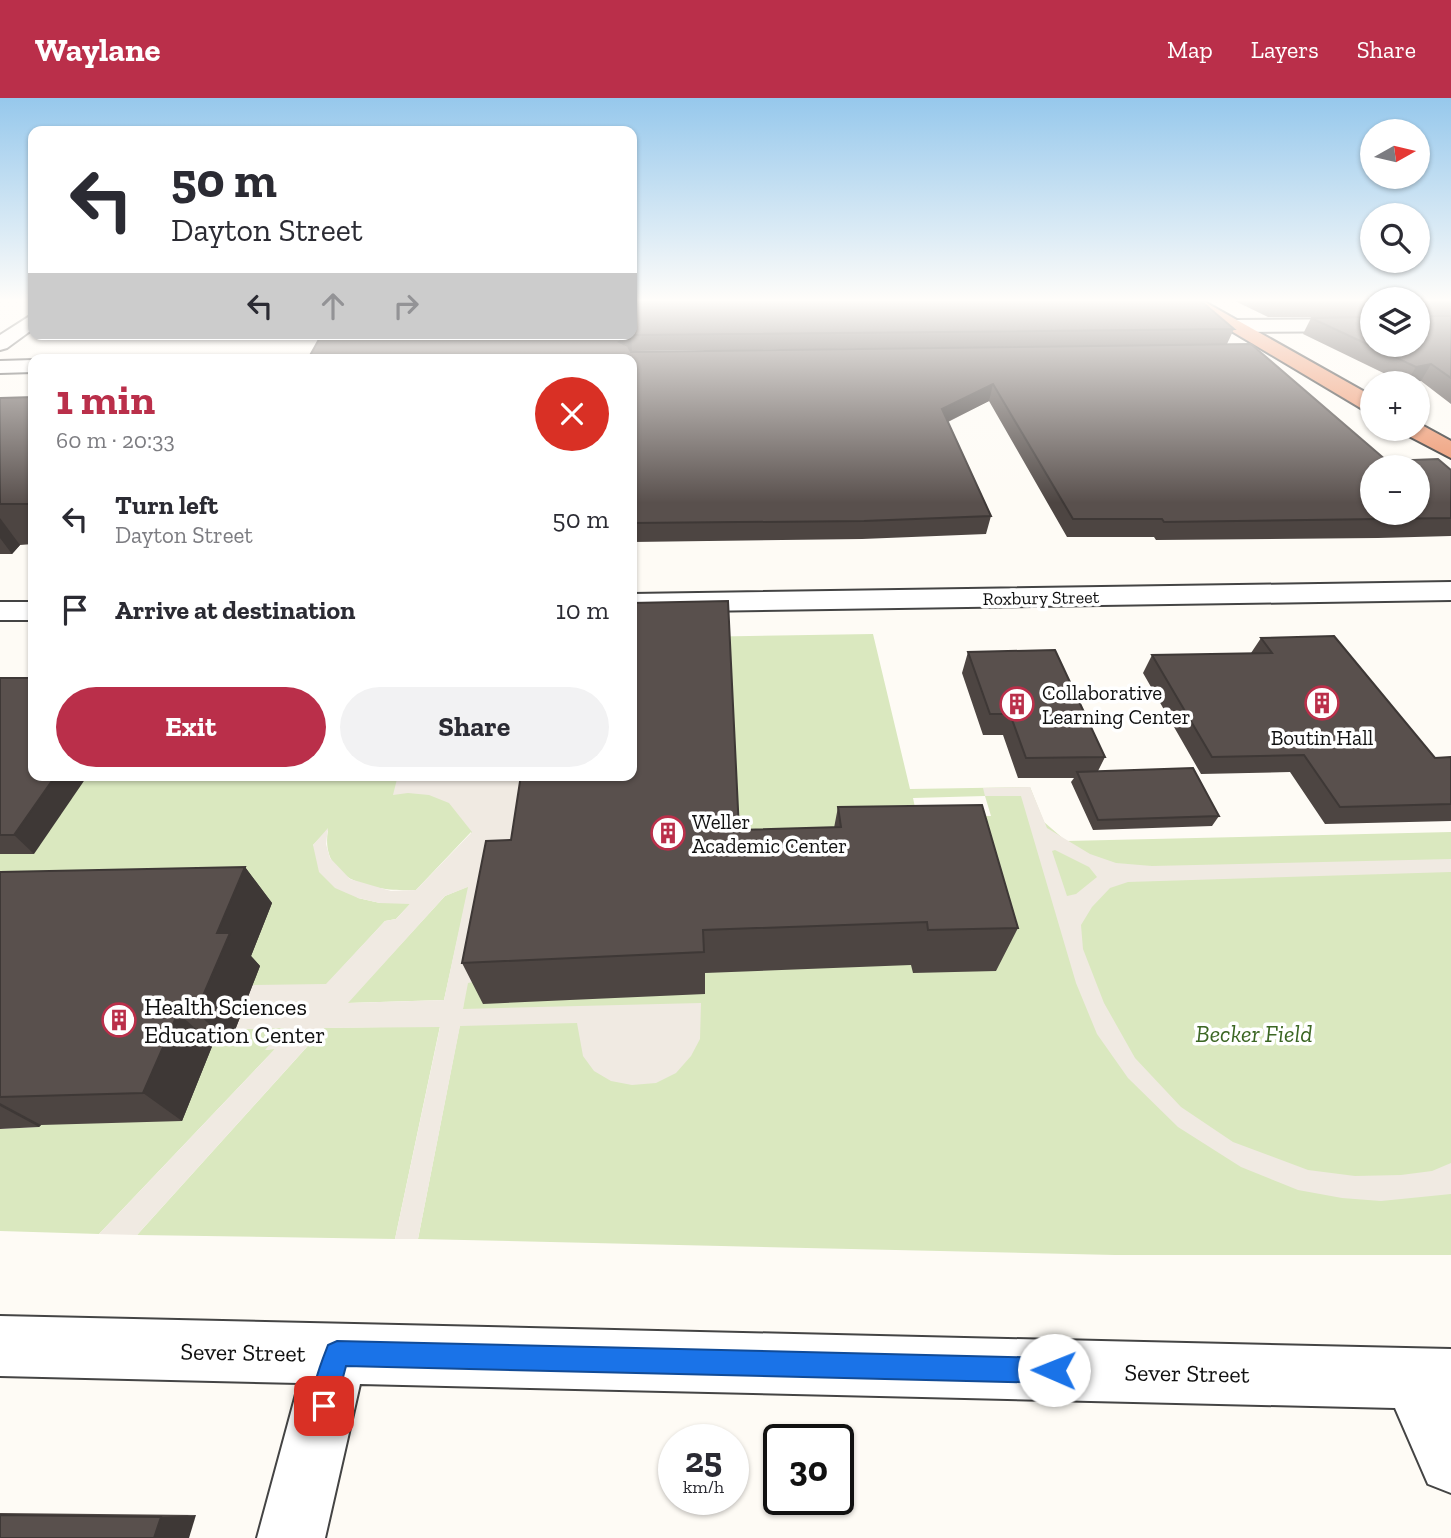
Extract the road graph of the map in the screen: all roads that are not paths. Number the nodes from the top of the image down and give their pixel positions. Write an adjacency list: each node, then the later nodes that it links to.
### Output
1 (1308, 368): 2 (highway)
2 (1360, 398)
3 (1430, 439): 4 (highway)
4 (1451, 451)
5 (1451, 591): 6 (street, Roxbury Street)
6 (637, 603)
7 (0, 611): 8 (street)
8 (28, 611)
9 (0, 1346): 10 (street, Sever Street)
10 (337, 1353): 11 (street, Sever Street); 13 (street)
11 (1432, 1379): 12 (street)
12 (1451, 1461)
13 (291, 1538)

